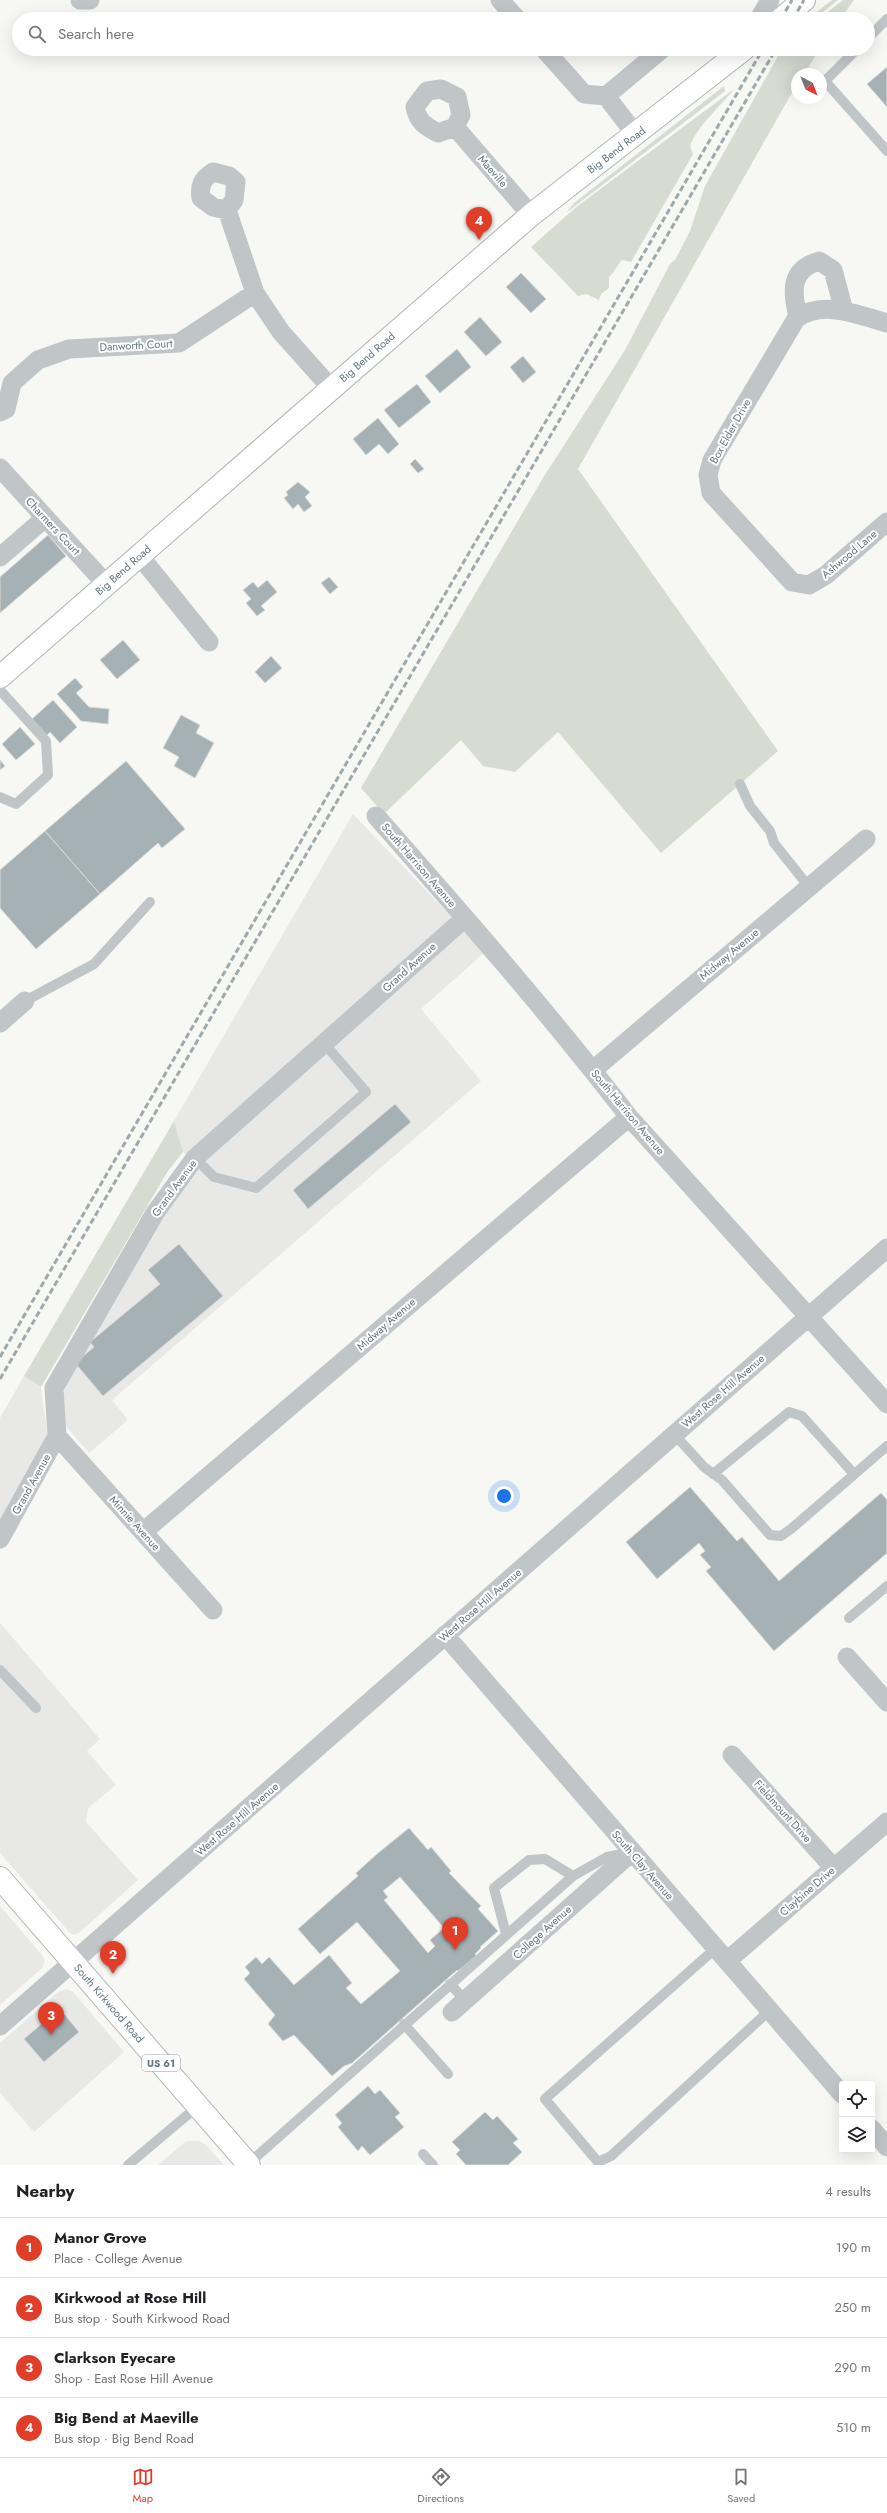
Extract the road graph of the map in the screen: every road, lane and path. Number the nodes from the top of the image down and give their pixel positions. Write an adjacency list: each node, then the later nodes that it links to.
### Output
1 (80, 0): 2 (street)
2 (90, 0)
3 (500, 0): 6 (street)
4 (770, 0): 7 (street)
5 (804, 0): 8 (main road)
6 (511, 12)
7 (763, 12)
8 (789, 12)
9 (887, 19): 10 (lane)
10 (875, 31)
11 (550, 56): 15 (street)
12 (654, 56): 15 (street)
13 (735, 56): 17 (main road, Big Bend Road)
14 (850, 56): 18 (lane)
15 (606, 96): 17 (street)
16 (455, 127): 20 (street, Maeville)
17 (636, 135): 20 (main road, Big Bend Road)
18 (887, 151)
19 (227, 210): 21 (street)
20 (531, 215): 26 (main road, Big Bend Road)
21 (255, 293): 25 (street, Danworth Court); 26 (street)
22 (844, 311): 23 (street); 23 (street); 24 (street)
23 (798, 317): 35 (street, Box Elder Drive)
24 (887, 323)
25 (6, 381): 27 (street, Danworth Court)
26 (331, 388): 32 (main road, Big Bend Road)
27 (0, 412)
28 (0, 468): 29 (street, Charmers Court)
29 (6, 488): 30 (street, Charmers Court)
30 (45, 518): 33 (street); 34 (street, Charmers Court)
31 (887, 522): 35 (street, Ashwood Lane)
32 (139, 555): 34 (main road, Big Bend Road); 36 (street)
33 (0, 557)
34 (106, 584): 37 (main road, Big Bend Road)
35 (809, 585)
36 (209, 642)
37 (1, 676): 39 (lane)
38 (740, 784): 42 (lane)
39 (0, 796)
40 (376, 816): 44 (street, South Harrison Avenue)
41 (866, 839): 42 (street, Midway Avenue)
42 (809, 887): 48 (street, Midway Avenue)
43 (150, 902): 45 (lane)
44 (465, 918): 47 (street, Grand Avenue); 48 (street, South Harrison Avenue)
45 (25, 1001): 46 (street)
46 (0, 1023)
47 (324, 1043): 50 (street, Grand Avenue); 50 (lane)
48 (593, 1070): 49 (street, South Harrison Avenue)
49 (629, 1117): 52 (street, South Harrison Avenue); 59 (street, Midway Avenue)
50 (195, 1158): 55 (street, Grand Avenue)
51 (887, 1248): 52 (street, West Rose Hill Avenue)
52 (809, 1316): 53 (street, South Harrison Avenue); 54 (street, West Rose Hill Avenue)
53 (887, 1404)
54 (674, 1434): 57 (lane); 64 (street, West Rose Hill Avenue)
55 (57, 1436): 59 (street, Minnie Avenue); 60 (street, Grand Avenue)
56 (887, 1446): 58 (lane)
57 (713, 1474): 58 (lane); 58 (lane)
58 (854, 1474)
59 (144, 1532): 62 (street, Minnie Avenue)
60 (0, 1539)
61 (887, 1586): 63 (lane)
62 (213, 1610)
63 (849, 1618)
64 (444, 1635): 71 (street, South Clay Avenue); 77 (street, West Rose Hill Avenue)
65 (848, 1657): 67 (street)
66 (0, 1670): 68 (lane)
67 (887, 1702)
68 (36, 1708)
69 (732, 1755): 72 (street, Fieldmount Drive)
70 (887, 1822): 72 (street, Claybine Drive)
71 (632, 1852): 73 (lane); 76 (street, South Clay Avenue); 79 (street, College Avenue)
72 (833, 1867): 76 (street, Claybine Drive)
73 (573, 1876): 75 (lane); 75 (lane)
74 (0, 1878): 77 (main road, South Kirkwood Road / US 61)
75 (506, 1934): 78 (lane)
76 (722, 1954): 80 (street, South Clay Avenue); 80 (lane)
77 (73, 1962): 82 (street, West Rose Hill Avenue); 85 (main road, South Kirkwood Road / US 61)
78 (450, 1984): 79 (lane); 81 (lane)
79 (458, 2006)
80 (770, 2010): 84 (street, South Clay Avenue)
81 (404, 2024): 83 (lane); 89 (lane)
82 (0, 2026)
83 (448, 2074)
84 (839, 2090)
85 (198, 2106): 89 (main road, South Kirkwood Road / US 61); 90 (lane)
86 (875, 2133): 87 (street)
87 (887, 2147)
88 (423, 2154): 91 (lane)
89 (248, 2164)
90 (128, 2165)
91 (433, 2165)

